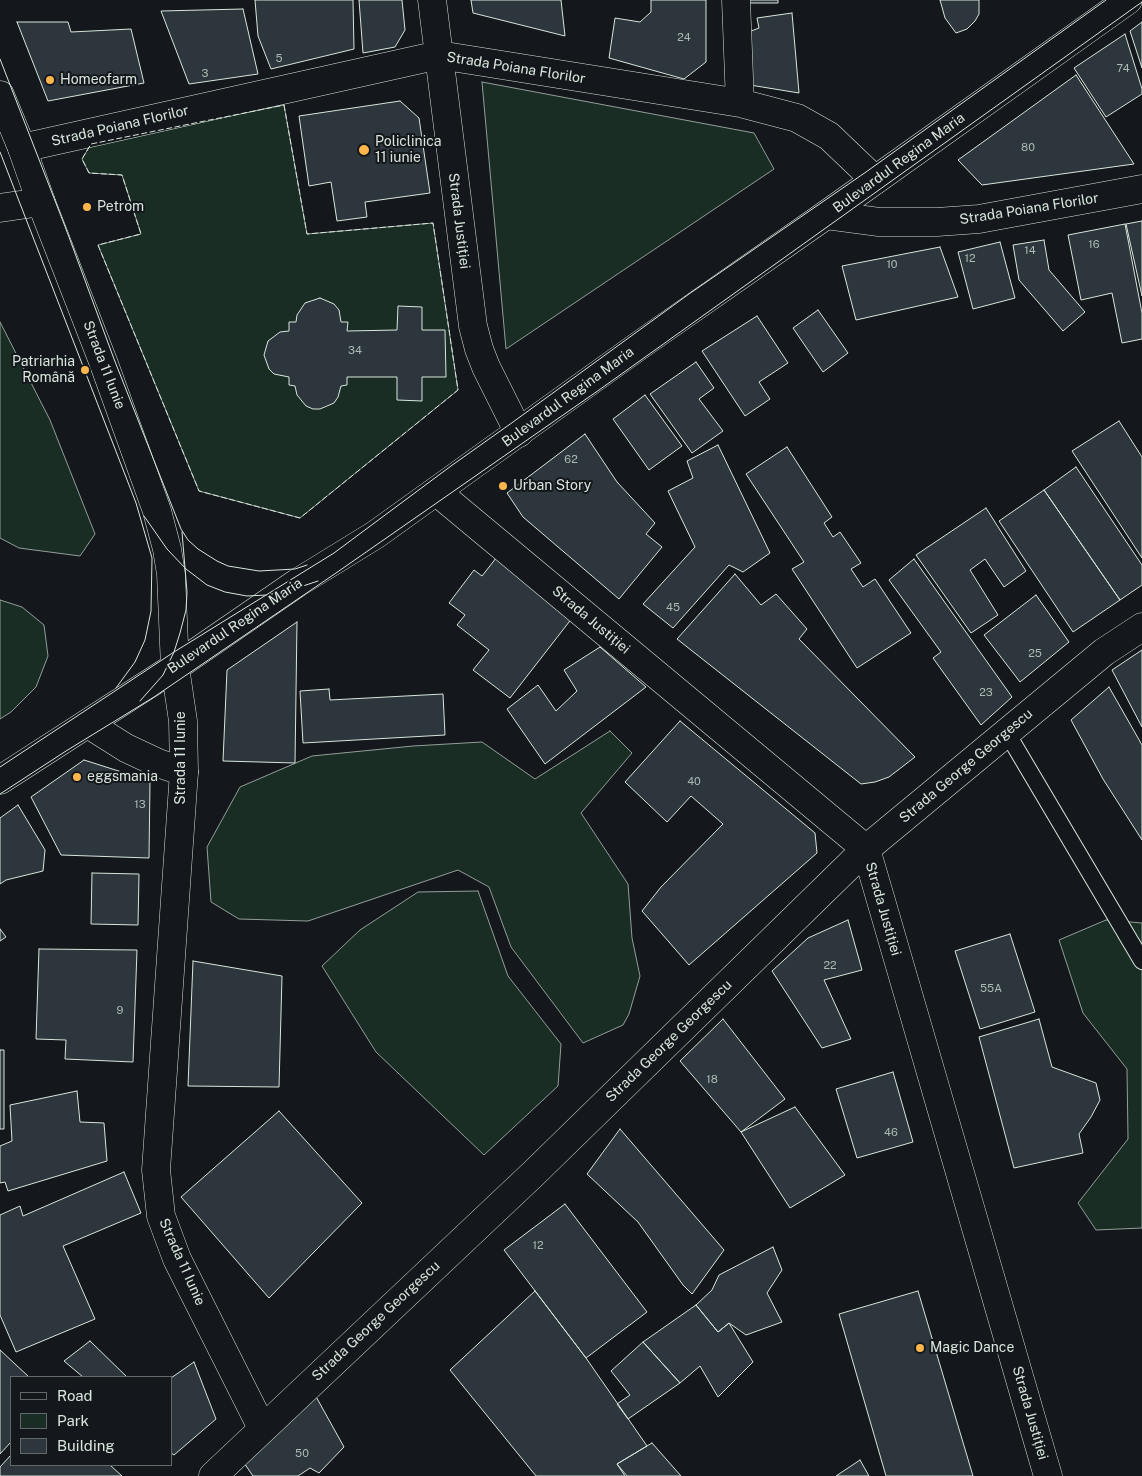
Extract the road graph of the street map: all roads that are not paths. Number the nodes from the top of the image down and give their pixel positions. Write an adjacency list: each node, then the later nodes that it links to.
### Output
1 (432, 0): 4 (street, Strada Justiției)
2 (736, 0): 6 (street)
3 (1128, 0): 8 (street, Bulevardul Regina Maria)
4 (438, 55): 6 (street, Strada Poiana Florilor); 7 (street, Strada Poiana Florilor); 13 (street, Strada Justiției)
5 (0, 95): 7 (street, Strada 11 Iunie)
6 (740, 103): 8 (street, Strada Poiana Florilor)
7 (22, 148): 10 (street, Strada 11 Iunie)
8 (875, 180): 12 (street, Bulevardul Regina Maria)
9 (1142, 189): 12 (street, Strada Poiana Florilor)
10 (40, 202): 11 (street); 16 (street, Strada 11 Iunie)
11 (0, 208)
12 (826, 215): 13 (street, Bulevardul Regina Maria)
13 (519, 433): 14 (street, Bulevardul Regina Maria)
14 (438, 492): 16 (street, Bulevardul Regina Maria); 21 (street, Strada Justiției)
15 (1142, 627): 18 (street, Strada George Georgescu)
16 (174, 667): 17 (street, Bulevardul Regina Maria); 19 (street, Strada 11 Iunie)
17 (88, 724): 19 (street); 20 (street, Bulevardul Regina Maria)
18 (1007, 733): 21 (street, Strada George Georgescu); 22 (lane)
19 (184, 772): 23 (street, Strada 11 Iunie)
20 (0, 780)
21 (866, 849): 23 (street, Strada George Georgescu); 25 (street, Strada Justiției)
22 (1142, 961)
23 (262, 1428): 24 (street, Strada George Georgescu)
24 (213, 1476)
25 (1048, 1476)

